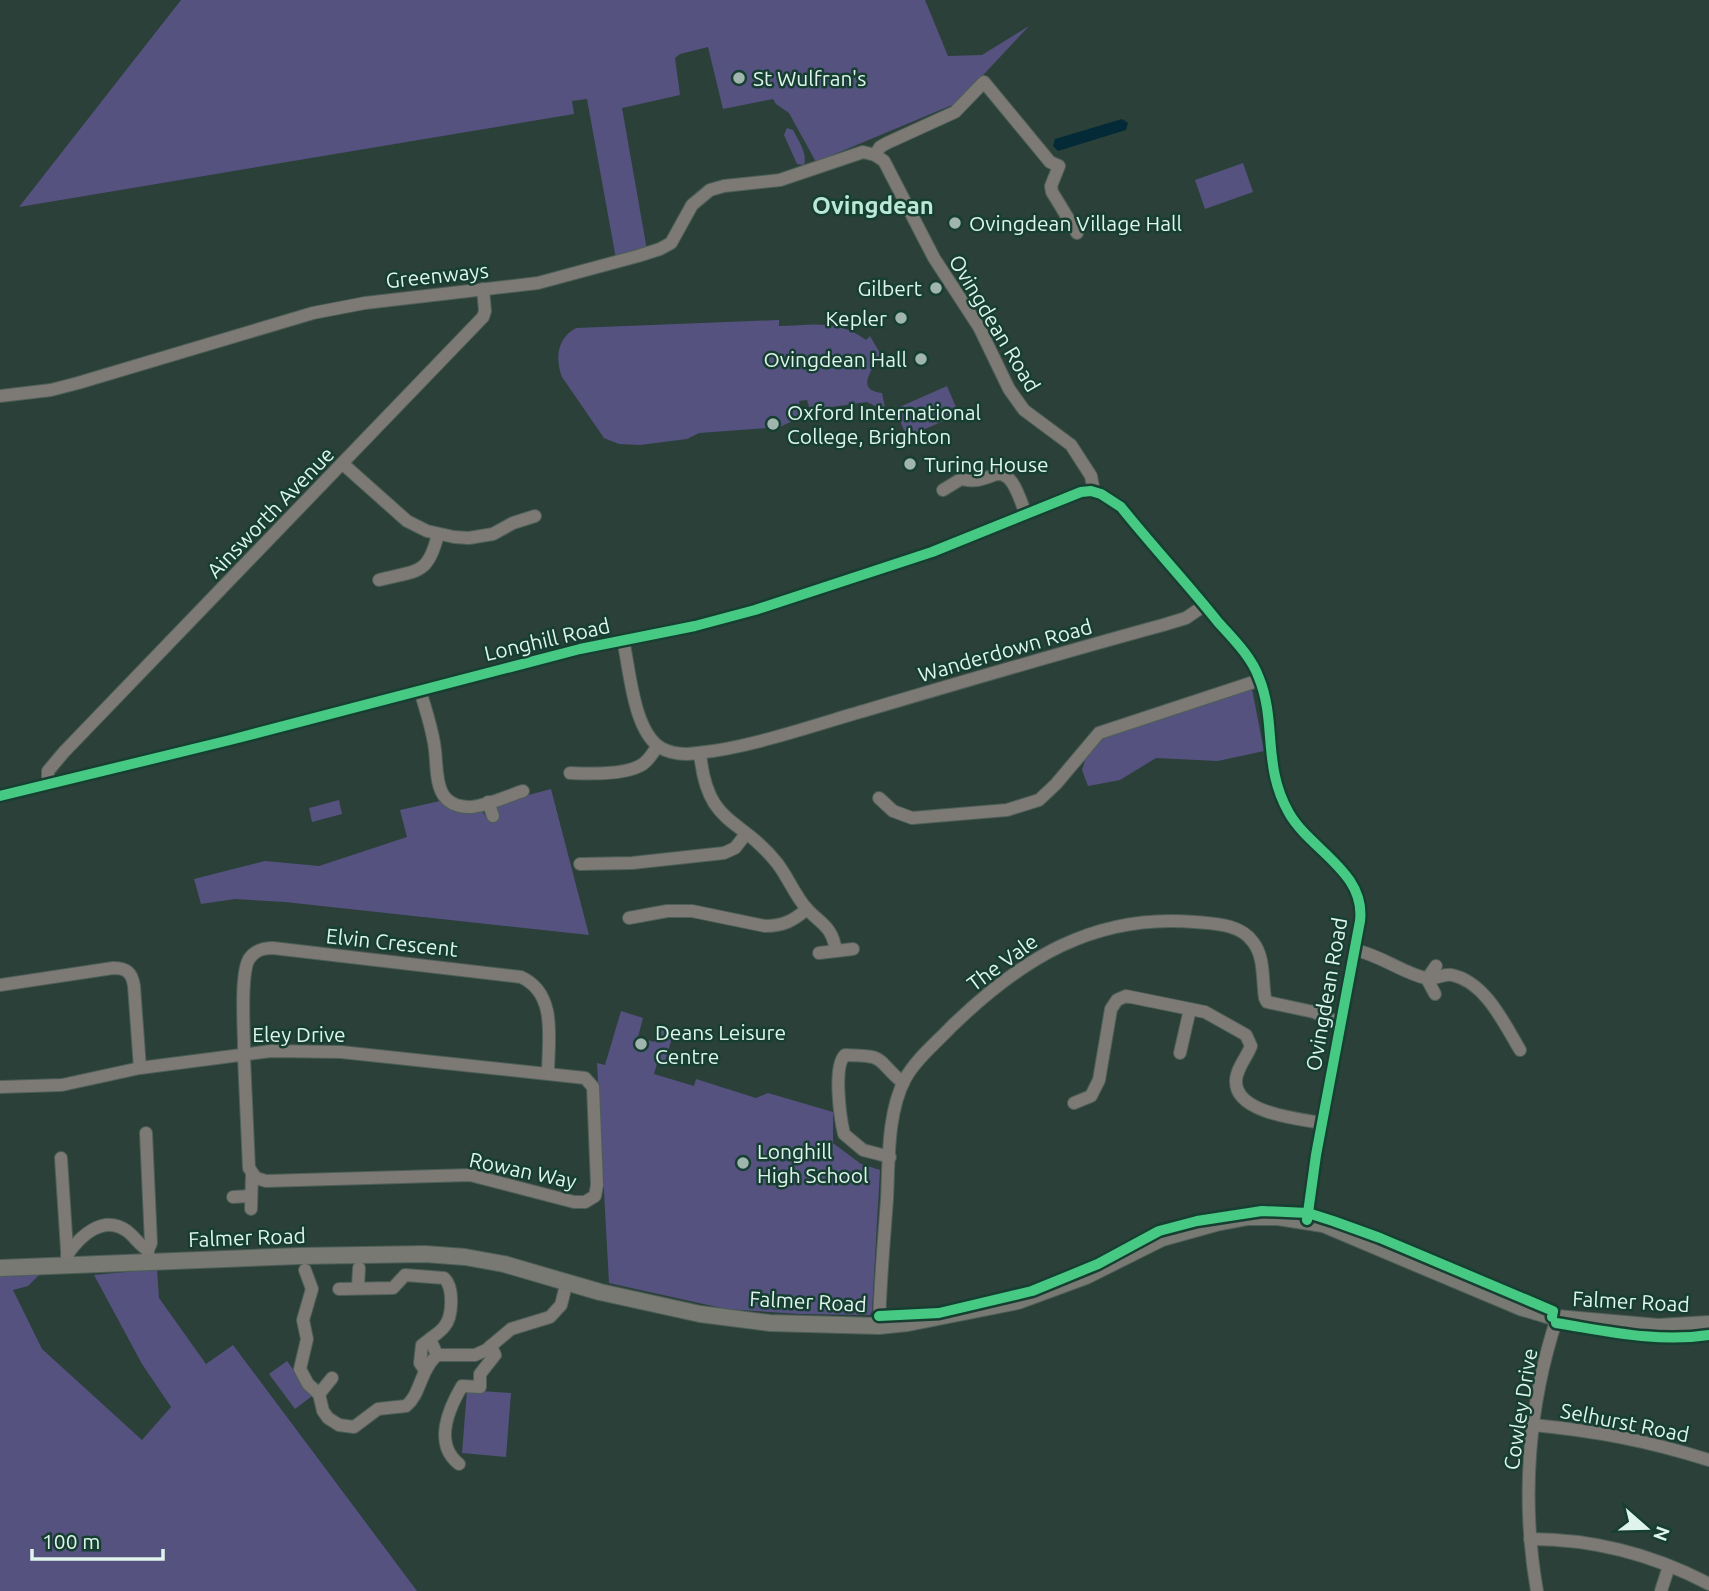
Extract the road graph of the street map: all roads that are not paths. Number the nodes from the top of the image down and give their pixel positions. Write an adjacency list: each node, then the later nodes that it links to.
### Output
1 (875, 155): 2 (street); 3 (street, Greenways); 7 (street, Ovingdean Road)
2 (1077, 233)
3 (483, 289): 4 (street, Greenways); 5 (street, Ainsworth Avenue)
4 (0, 396)
5 (342, 464): 10 (street); 17 (street, Ainsworth Avenue)
6 (943, 490): 8 (street)
7 (1094, 492): 8 (street, Longhill Road); 12 (street, Ovingdean Road)
8 (1026, 514): 13 (street, Longhill Road)
9 (535, 516): 10 (street)
10 (438, 534): 11 (street)
11 (379, 580)
12 (1205, 605): 14 (street, Ovingdean Road); 18 (street, Wanderdown Road)
13 (623, 640): 15 (street, Longhill Road); 16 (street)
14 (1260, 681): 24 (street); 32 (street, Ovingdean Road)
15 (420, 690): 20 (street, Longhill Road); 25 (street)
16 (657, 746): 18 (street, Wanderdown Road); 19 (street)
17 (65, 752): 20 (street); 21 (street, Ainsworth Avenue)
18 (700, 753): 27 (street)
19 (570, 773)
20 (66, 780): 21 (street, Longhill Road)
21 (48, 785): 23 (street, Longhill Road)
22 (523, 790): 25 (street)
23 (0, 796)
24 (879, 798)
25 (488, 802): 26 (street)
26 (493, 816)
27 (746, 834): 28 (street); 29 (street)
28 (580, 864)
29 (807, 909): 30 (street); 33 (street)
30 (637, 921)
31 (853, 949): 33 (street)
32 (1354, 950): 36 (street); 40 (street, Ovingdean Road)
33 (836, 951): 34 (street)
34 (819, 953)
35 (1436, 966): 36 (street)
36 (1427, 979): 38 (street); 41 (street)
37 (0, 985): 44 (street)
38 (1436, 994)
39 (1190, 1009): 43 (street); 49 (street); 50 (street)
40 (1341, 1024): 46 (street, The Vale); 50 (street, Ovingdean Road)
41 (1520, 1050)
42 (244, 1053): 44 (street, Eley Drive); 45 (street, Eley Drive); 45 (street, Elvin Crescent); 54 (street)
43 (1180, 1053)
44 (140, 1068): 47 (street, Eley Drive)
45 (548, 1074): 48 (street, Eley Drive)
46 (903, 1083): 52 (street, The Vale); 52 (street)
47 (0, 1087)
48 (593, 1089): 54 (street, Rowan Way)
49 (1074, 1103)
50 (1322, 1124): 56 (street, Ovingdean Road)
51 (146, 1133): 57 (street)
52 (890, 1157): 67 (street, The Vale)
53 (61, 1158): 58 (street)
54 (252, 1174): 55 (street)
55 (233, 1197)
56 (1307, 1220): 65 (main road, Falmer Road); 67 (main road, Falmer Road)
57 (148, 1256): 58 (main road, Falmer Road); 58 (street); 62 (main road, Falmer Road)
58 (67, 1261): 59 (main road, Falmer Road)
59 (0, 1268)
60 (359, 1268): 63 (street)
61 (305, 1270): 73 (street)
62 (567, 1281): 67 (main road, Falmer Road); 69 (street)
63 (358, 1287): 64 (street); 68 (street)
64 (339, 1289)
65 (1558, 1318): 66 (main road, Falmer Road); 74 (street, Cowley Drive)
66 (1709, 1324)
67 (879, 1326)
68 (430, 1339): 70 (street); 71 (street)
69 (491, 1346): 70 (street); 76 (street)
70 (437, 1355): 71 (street)
71 (424, 1370): 73 (street)
72 (332, 1378): 73 (street)
73 (319, 1394)
74 (1533, 1425): 75 (street, Selhurst Road); 77 (street, Cowley Drive)
75 (1709, 1460)
76 (459, 1464)
77 (1530, 1539): 78 (street); 80 (street, Cowley Drive)
78 (1669, 1566): 79 (street); 81 (street)
79 (1709, 1584)
80 (1537, 1591)
81 (1661, 1591)

